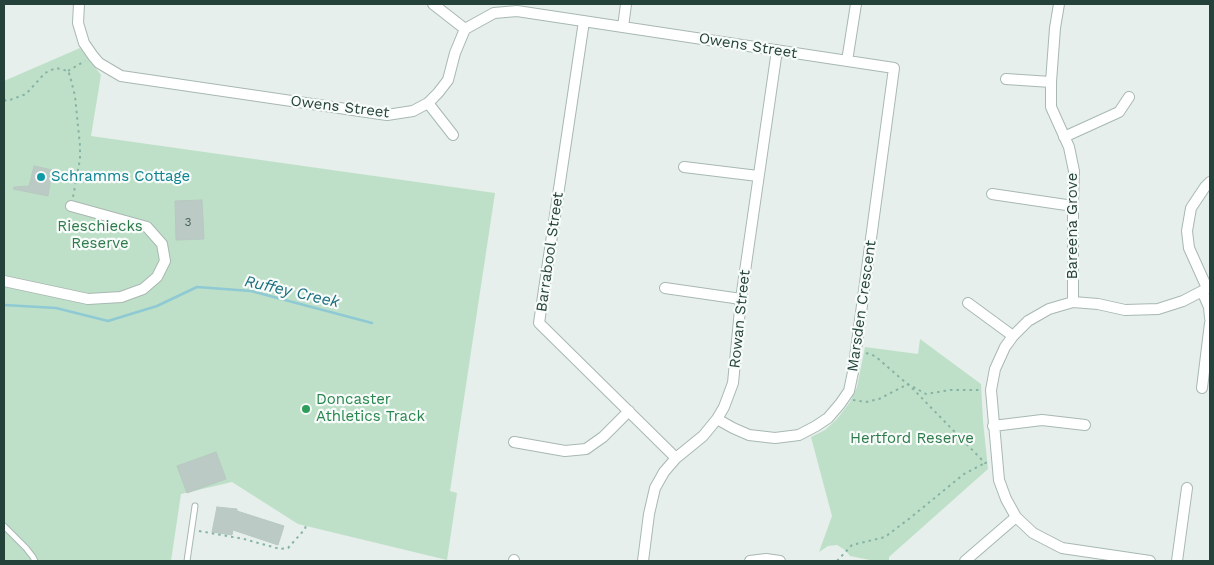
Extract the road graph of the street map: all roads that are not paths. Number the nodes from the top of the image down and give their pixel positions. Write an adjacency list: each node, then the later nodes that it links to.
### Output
1 (79, 4): 15 (street, Owens Street)
2 (433, 4): 8 (street)
3 (626, 4): 7 (street)
4 (856, 4): 10 (street)
5 (1059, 4): 13 (street, Bareena Grove)
6 (584, 21): 7 (street, Owens Street); 8 (street, Owens Street); 34 (street, Barrabool Street)
7 (623, 27): 9 (street, Owens Street)
8 (466, 30): 15 (street, Owens Street)
9 (777, 50): 10 (street, Owens Street); 19 (street, Rowan Street)
10 (847, 61): 11 (street, Owens Street)
11 (894, 68): 35 (street, Marsden Crescent)
12 (1006, 79): 13 (street)
13 (1052, 82): 17 (street, Bareena Grove)
14 (1129, 97): 17 (street)
15 (428, 103): 16 (street)
16 (453, 135)
17 (1064, 137): 23 (street, Bareena Grove)
18 (684, 167): 19 (street)
19 (758, 176): 27 (street, Rowan Street)
20 (1210, 182): 26 (street)
21 (992, 194): 23 (street)
22 (71, 206): 24 (street)
23 (1073, 206): 28 (street, Bareena Grove)
24 (4, 281)
25 (665, 288): 27 (street)
26 (1206, 289): 28 (street); 30 (street)
27 (741, 298): 35 (street, Rowan Street)
28 (1073, 302): 32 (street)
29 (968, 303): 32 (street)
30 (1210, 318)
31 (1210, 323): 33 (street)
32 (1013, 336): 37 (street)
33 (1202, 388)
34 (629, 411): 38 (street); 39 (street, Barrabool Street)
35 (717, 419): 39 (street, Rowan Street)
36 (1085, 424): 37 (street)
37 (993, 426): 42 (street)
38 (514, 442)
39 (676, 458): 45 (street, Rowan Street)
40 (1187, 488): 53 (street)
41 (195, 506): 47 (lane)
42 (1016, 517): 44 (street); 51 (street)
43 (4, 526): 46 (lane)
44 (1113, 559): 52 (street)
45 (643, 560): 48 (street)
46 (35, 561)
47 (187, 561)
48 (655, 561)
49 (750, 561): 50 (street)
50 (780, 561)
51 (965, 561)
52 (1150, 561)
53 (1177, 561)

